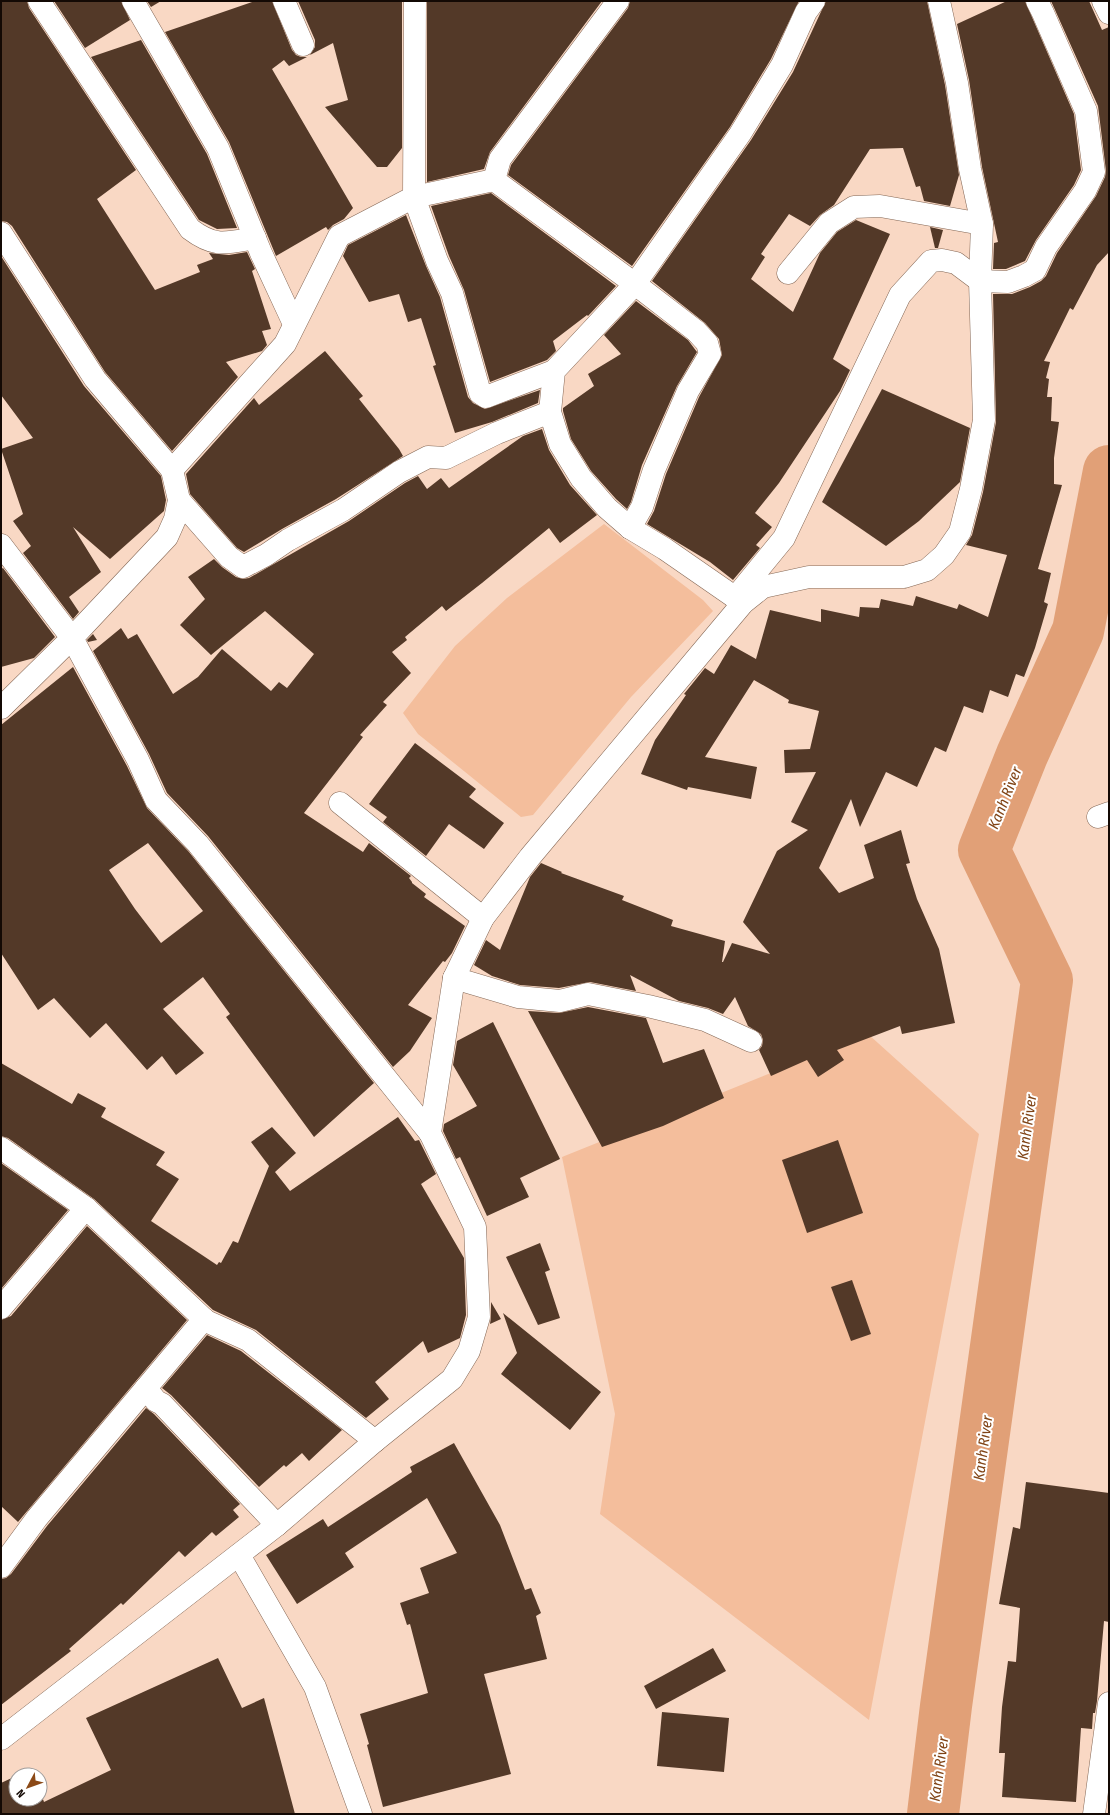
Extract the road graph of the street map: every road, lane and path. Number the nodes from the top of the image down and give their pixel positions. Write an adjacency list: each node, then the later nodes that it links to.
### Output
1 (39, 1): 16 (street)
2 (133, 1): 16 (street)
3 (284, 1): 11 (street)
4 (415, 1): 13 (street)
5 (814, 1): 19 (street)
6 (939, 1): 14 (street)
7 (1037, 1): 18 (street)
8 (1103, 1): 10 (street)
9 (612, 4): 12 (street)
10 (1109, 13)
11 (303, 45)
12 (494, 180): 13 (street); 19 (street)
13 (414, 197): 20 (street); 21 (street)
14 (982, 224): 17 (street); 18 (street)
15 (1, 233): 23 (street)
16 (255, 238): 20 (street)
17 (788, 273)
18 (980, 281): 27 (street); 27 (street)
19 (635, 284): 21 (street); 25 (street)
20 (294, 324): 23 (street)
21 (554, 371): 22 (street)
22 (550, 412): 24 (street); 25 (street)
23 (172, 470): 24 (street)
24 (179, 500): 28 (street)
25 (630, 528): 27 (street)
26 (1, 545): 28 (street)
27 (739, 600): 31 (street)
28 (72, 638): 29 (street); 34 (street)
29 (1, 708)
30 (340, 803): 31 (street)
31 (483, 918): 32 (street)
32 (454, 978): 33 (street); 34 (street)
33 (751, 1041)
34 (430, 1133): 40 (street)
35 (1, 1148): 36 (street)
36 (86, 1208): 37 (street); 38 (street)
37 (1, 1308)
38 (204, 1319): 39 (street); 40 (street)
39 (146, 1388): 41 (street); 43 (street)
40 (374, 1441): 41 (street)
41 (277, 1525): 42 (street)
42 (239, 1555): 45 (street); 46 (street)
43 (1, 1567)
44 (1109, 1703): 47 (street)
45 (1, 1739)
46 (361, 1814)
47 (1094, 1814)

